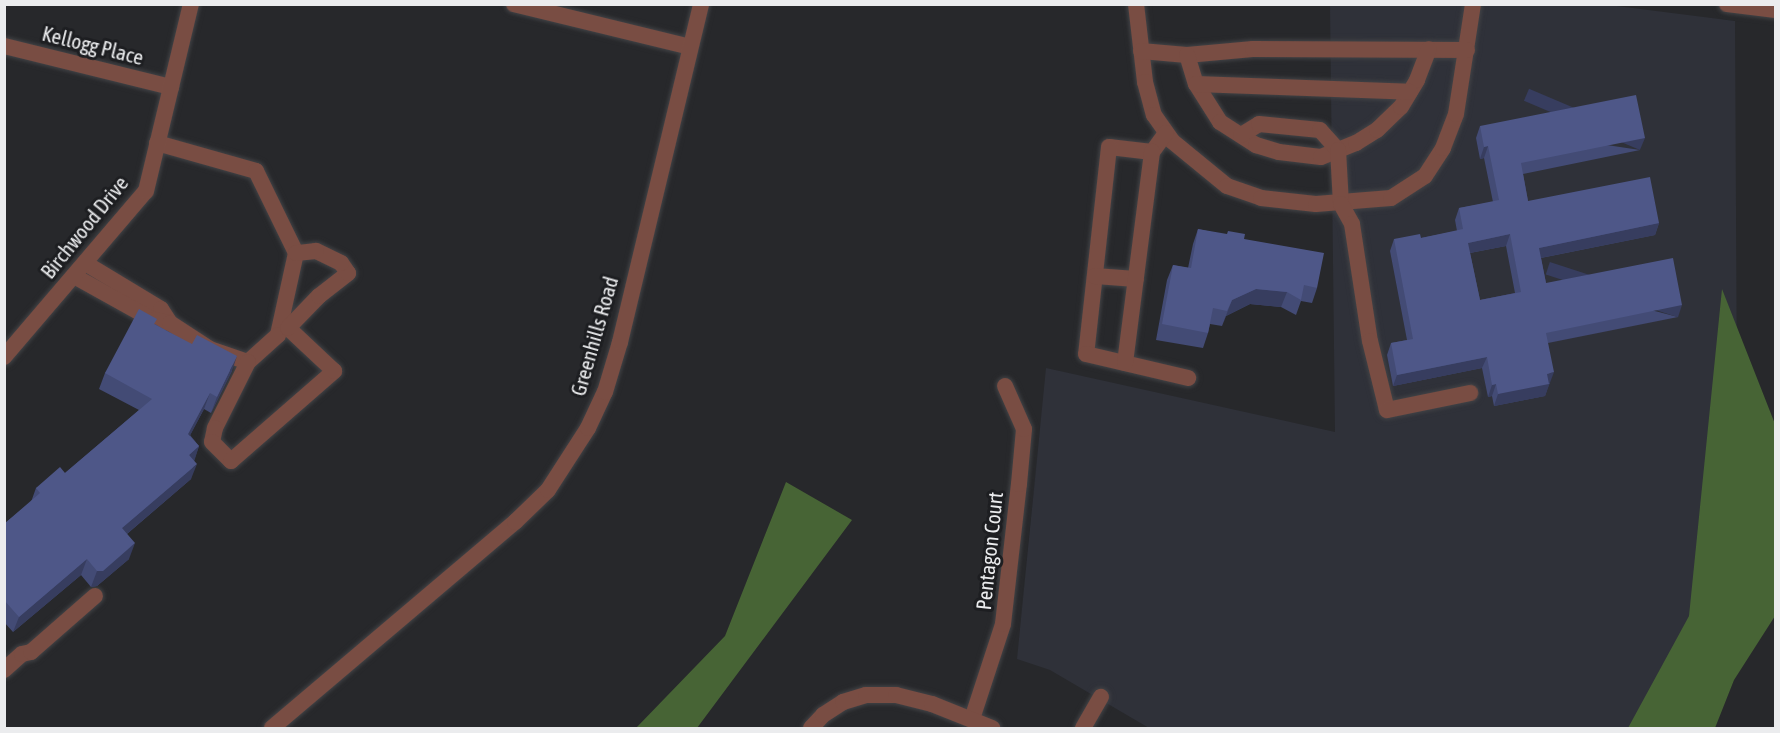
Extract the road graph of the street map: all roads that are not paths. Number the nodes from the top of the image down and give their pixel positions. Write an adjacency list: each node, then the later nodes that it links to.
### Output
1 (191, 4): 15 (street, Birchwood Drive)
2 (514, 4): 9 (street)
3 (700, 4): 9 (street, Greenhills Road)
4 (1136, 4): 12 (street)
5 (1473, 4): 11 (street)
6 (1727, 4): 7 (street)
7 (1776, 10)
8 (4, 46): 15 (street, Kellogg Place)
9 (690, 46): 37 (street, Greenhills Road)
10 (1429, 49): 11 (street); 13 (street); 16 (street)
11 (1467, 50): 22 (street)
12 (1142, 51): 13 (street); 17 (street)
13 (1186, 55): 14 (street)
14 (1196, 84): 16 (street); 18 (street)
15 (171, 87): 19 (street, Birchwood Drive)
16 (1410, 92): 20 (street)
17 (1166, 133): 21 (street); 22 (street)
18 (1241, 135): 20 (street); 20 (street)
19 (157, 143): 23 (street); 24 (street, Birchwood Drive)
20 (1338, 150): 22 (street)
21 (1152, 152): 25 (street); 26 (street)
22 (1341, 204): 32 (street)
23 (296, 253): 28 (street); 28 (street)
24 (79, 270): 27 (street, Birchwood Drive); 28 (street)
25 (1095, 276): 26 (street); 29 (street)
26 (1136, 279): 29 (street)
27 (4, 357)
28 (248, 362)
29 (1125, 363): 30 (street)
30 (1188, 378)
31 (1005, 386): 36 (street, Pentagon Court)
32 (1470, 393)
33 (95, 596): 34 (street)
34 (4, 670)
35 (1101, 697): 40 (street)
36 (972, 719): 38 (street); 39 (street)
37 (272, 729)
38 (811, 729)
39 (992, 729)
40 (1083, 729)

